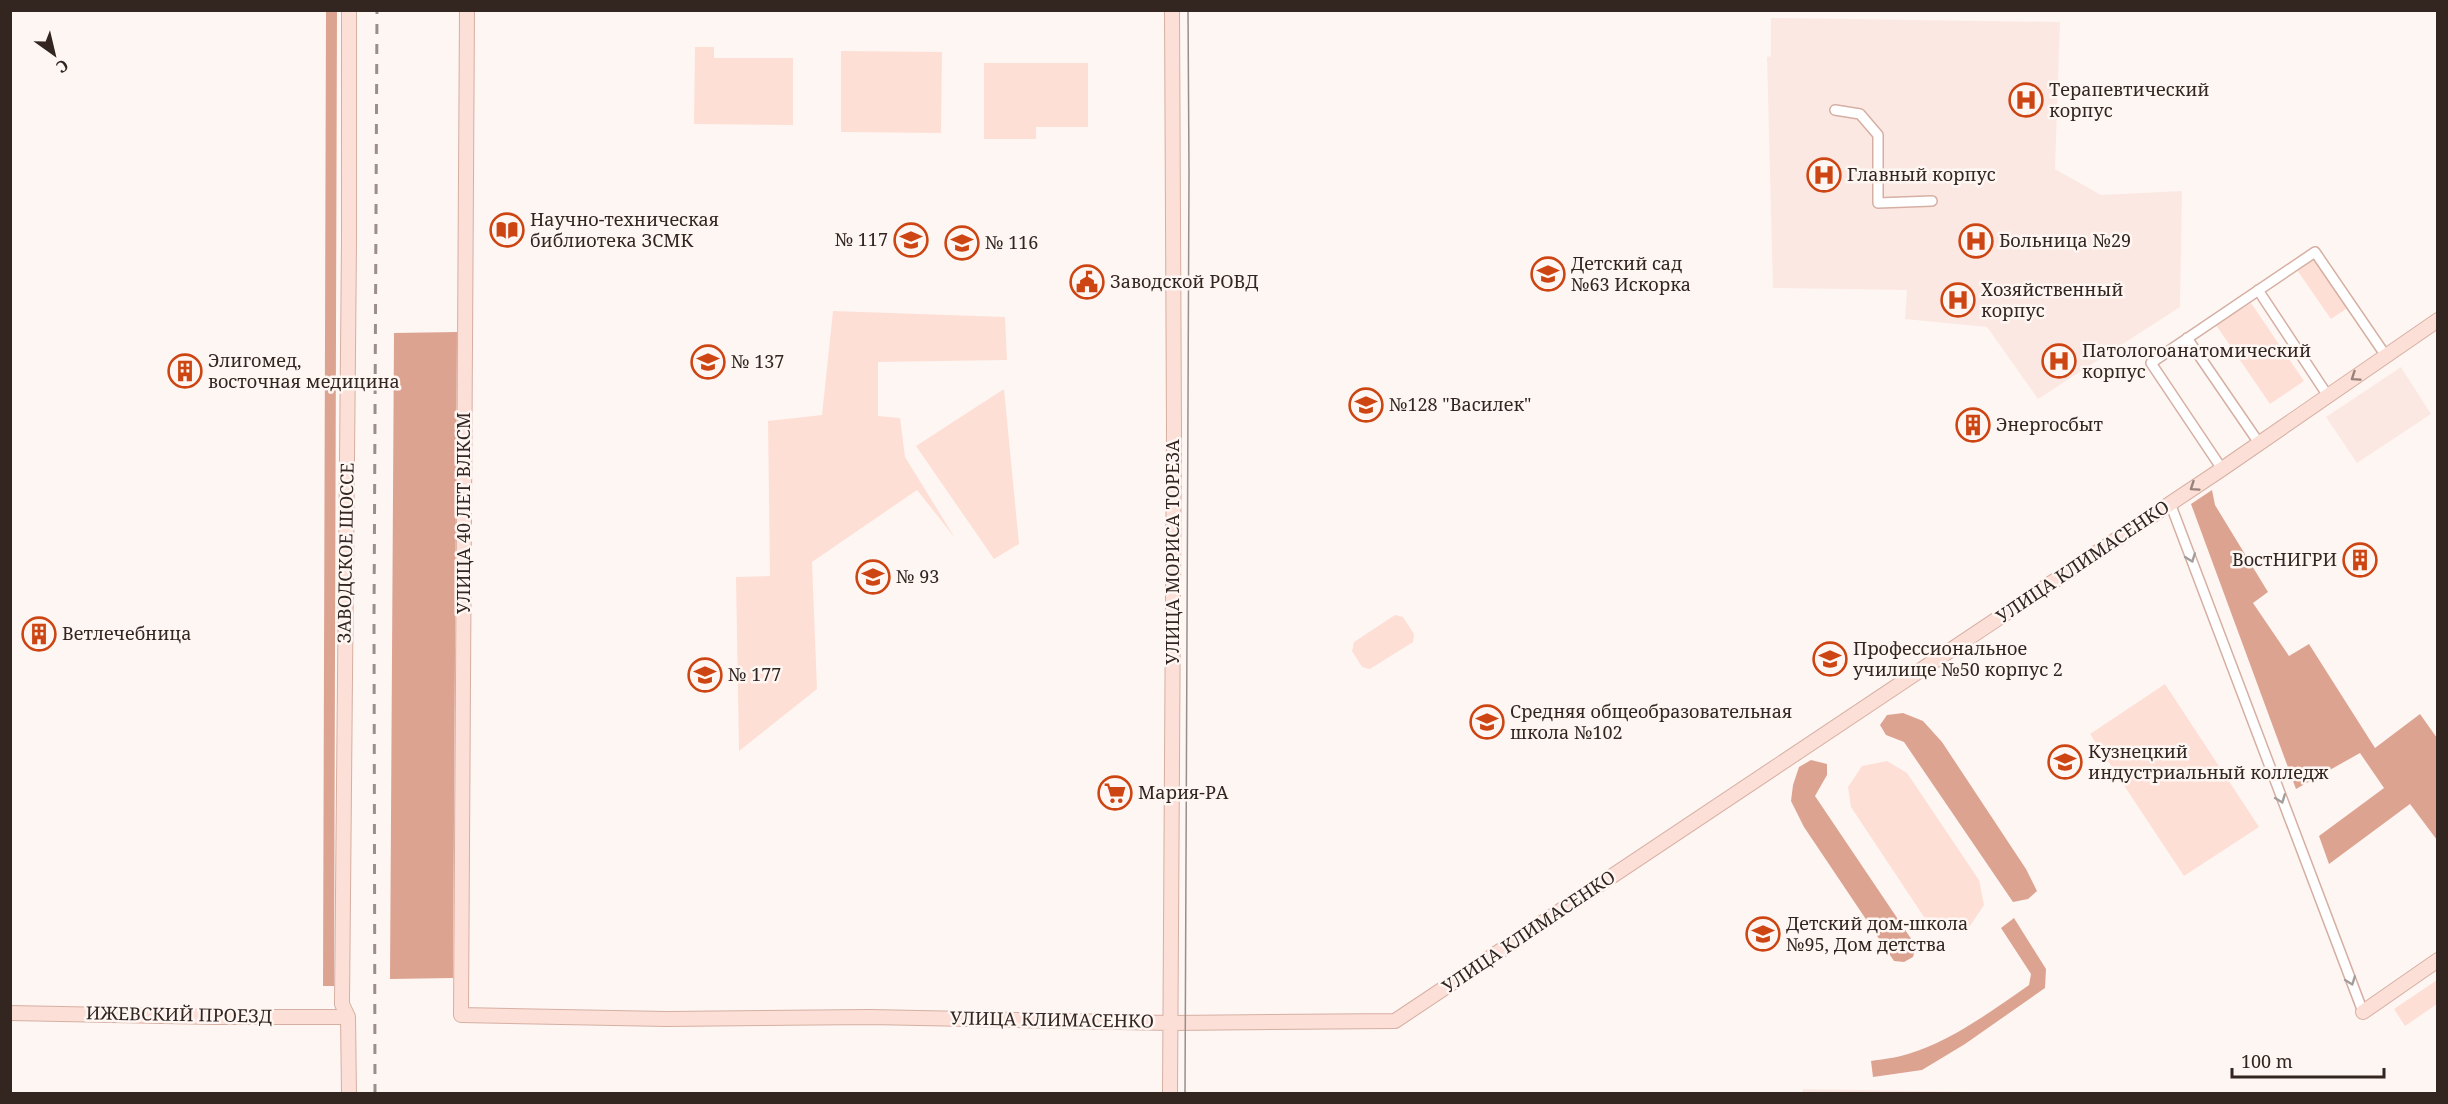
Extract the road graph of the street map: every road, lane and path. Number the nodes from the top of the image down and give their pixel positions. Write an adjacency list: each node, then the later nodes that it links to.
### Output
1 (349, 10): 18 (street, ЗАВОДСКОЕ ШОССЕ)
2 (467, 10): 17 (street, УЛИЦА 40 ЛЕТ ВЛКСМ)
3 (1172, 10): 19 (street, УЛИЦА МОРИСА ТОРЕЗА)
4 (1835, 110): 5 (street)
5 (1932, 201)
6 (2258, 290): 8 (street); 9 (street); 10 (street)
7 (2438, 320): 9 (street, УЛИЦА КЛИМАСЕНКО)
8 (2187, 338): 11 (street); 12 (street)
9 (2386, 356): 10 (street, УЛИЦА КЛИМАСЕНКО, one-way to 10)
10 (2328, 396): 11 (street, УЛИЦА КЛИМАСЕНКО)
11 (2259, 443): 12 (street, УЛИЦА КЛИМАСЕНКО)
12 (2222, 468): 13 (street, УЛИЦА КЛИМАСЕНКО, one-way to 13)
13 (2170, 503): 15 (street, one-way to 15); 19 (street, УЛИЦА КЛИМАСЕНКО)
14 (2438, 960): 15 (street)
15 (2363, 1012)
16 (10, 1013): 18 (street, ИЖЕВСКИЙ ПРОЕЗД)
17 (461, 1015): 19 (street, УЛИЦА КЛИМАСЕНКО)
18 (348, 1017): 20 (street, ЗАВОДСКОЕ ШОССЕ)
19 (1171, 1023): 21 (street, УЛИЦА МОРИСА ТОРЕЗА)
20 (349, 1094)
21 (1170, 1094)

